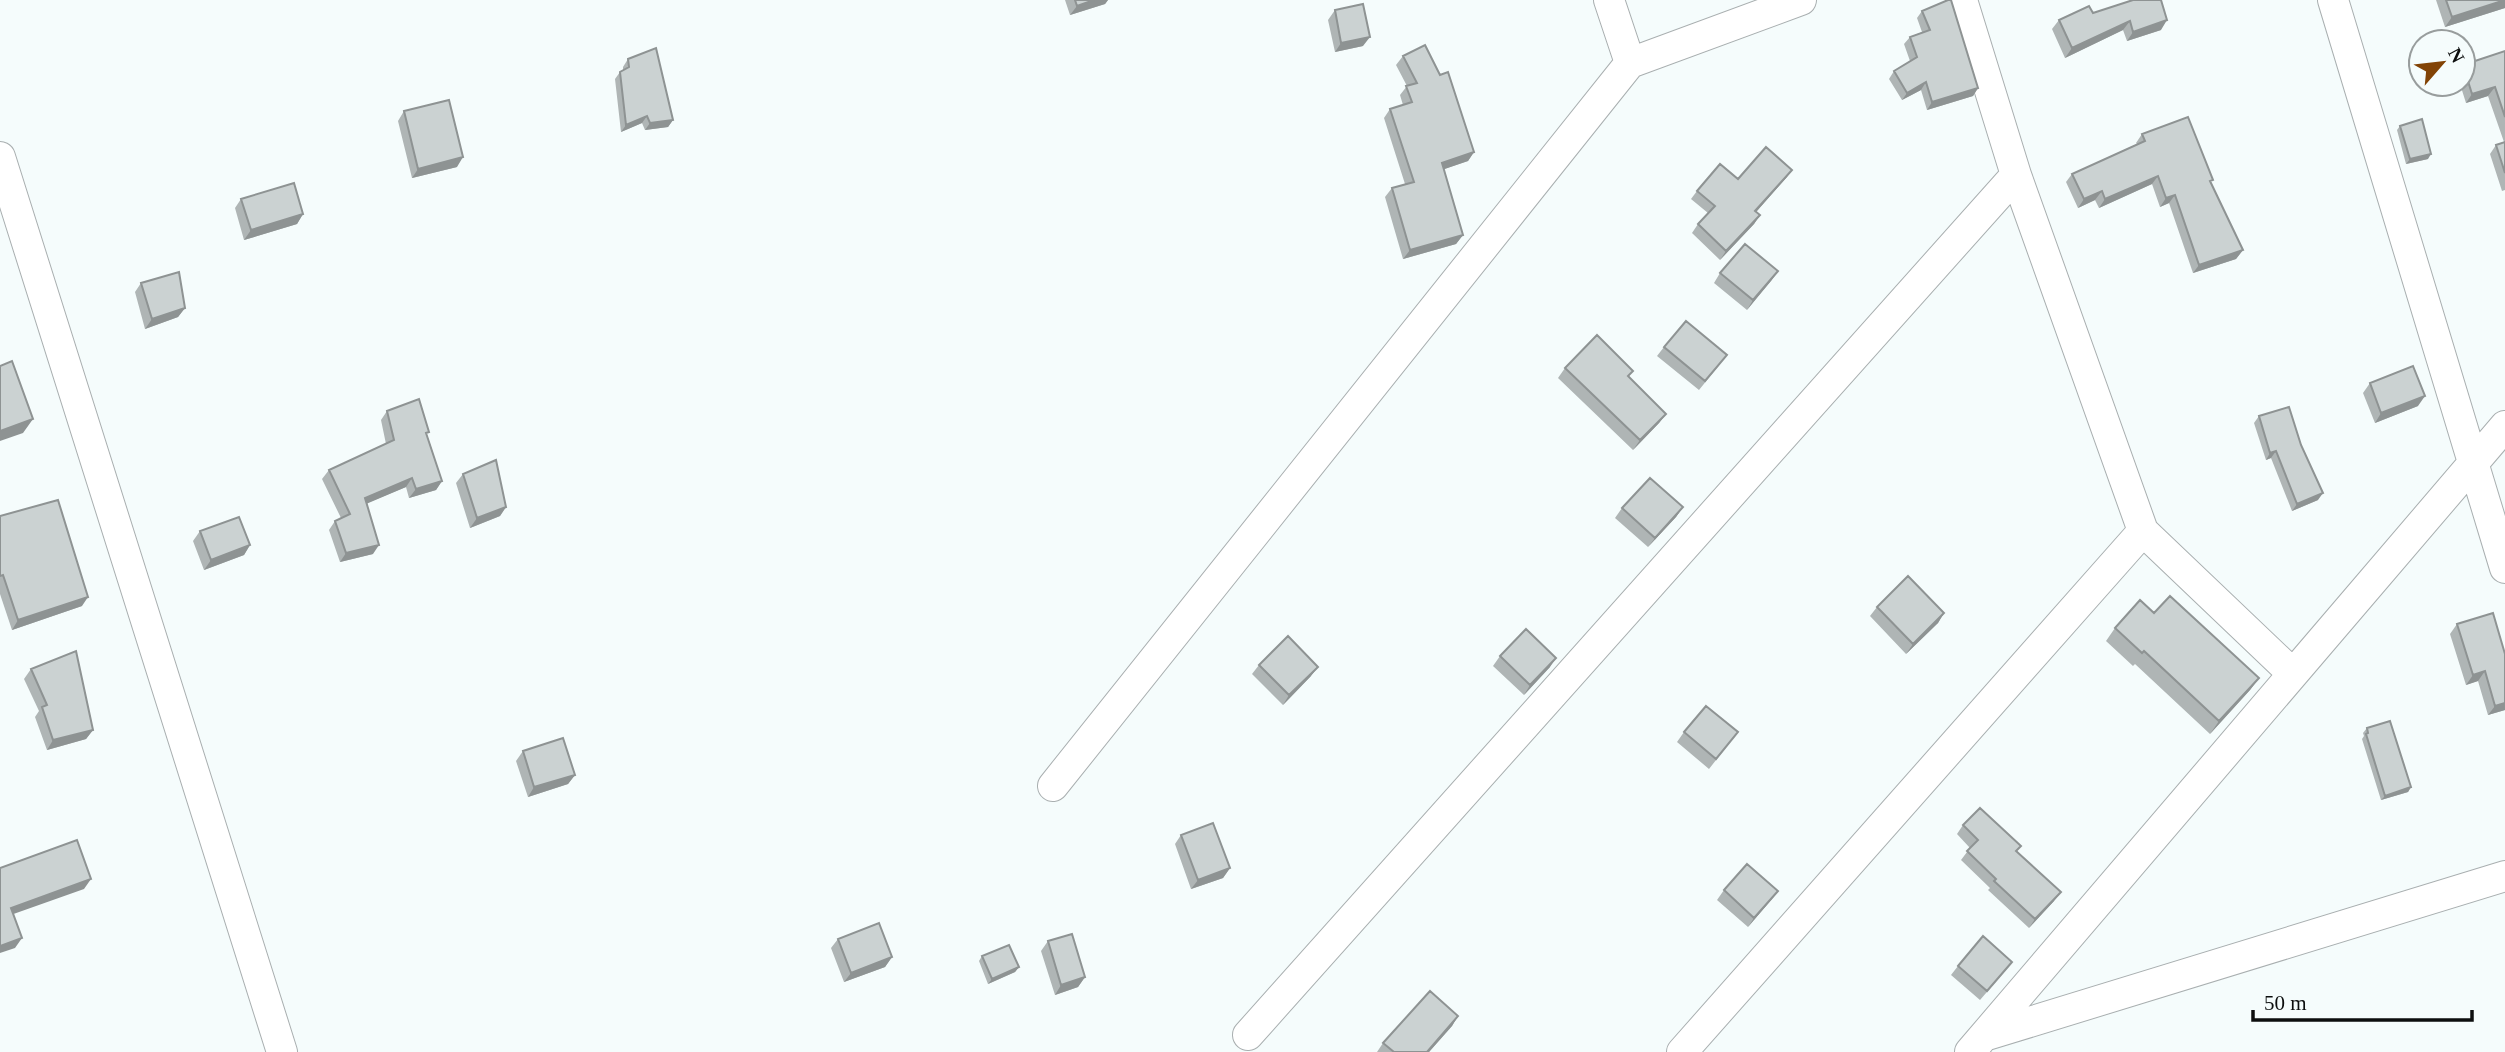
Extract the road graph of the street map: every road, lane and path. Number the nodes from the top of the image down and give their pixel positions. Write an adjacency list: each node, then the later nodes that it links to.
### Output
1 (1609, 0): 5 (street)
2 (1801, 0): 5 (street)
3 (1962, 0): 7 (street)
4 (2333, 0): 9 (street)
5 (1630, 63): 13 (street)
6 (0, 157): 17 (street)
7 (2016, 175): 10 (street); 15 (street)
8 (2505, 426): 9 (street)
9 (2474, 463): 11 (street); 12 (street)
10 (2143, 531): 12 (street); 18 (street)
11 (2505, 568)
12 (2294, 674): 16 (street)
13 (1053, 786)
14 (2505, 876): 16 (street)
15 (1248, 1035)
16 (1977, 1044)
17 (282, 1052)
18 (1682, 1052)

